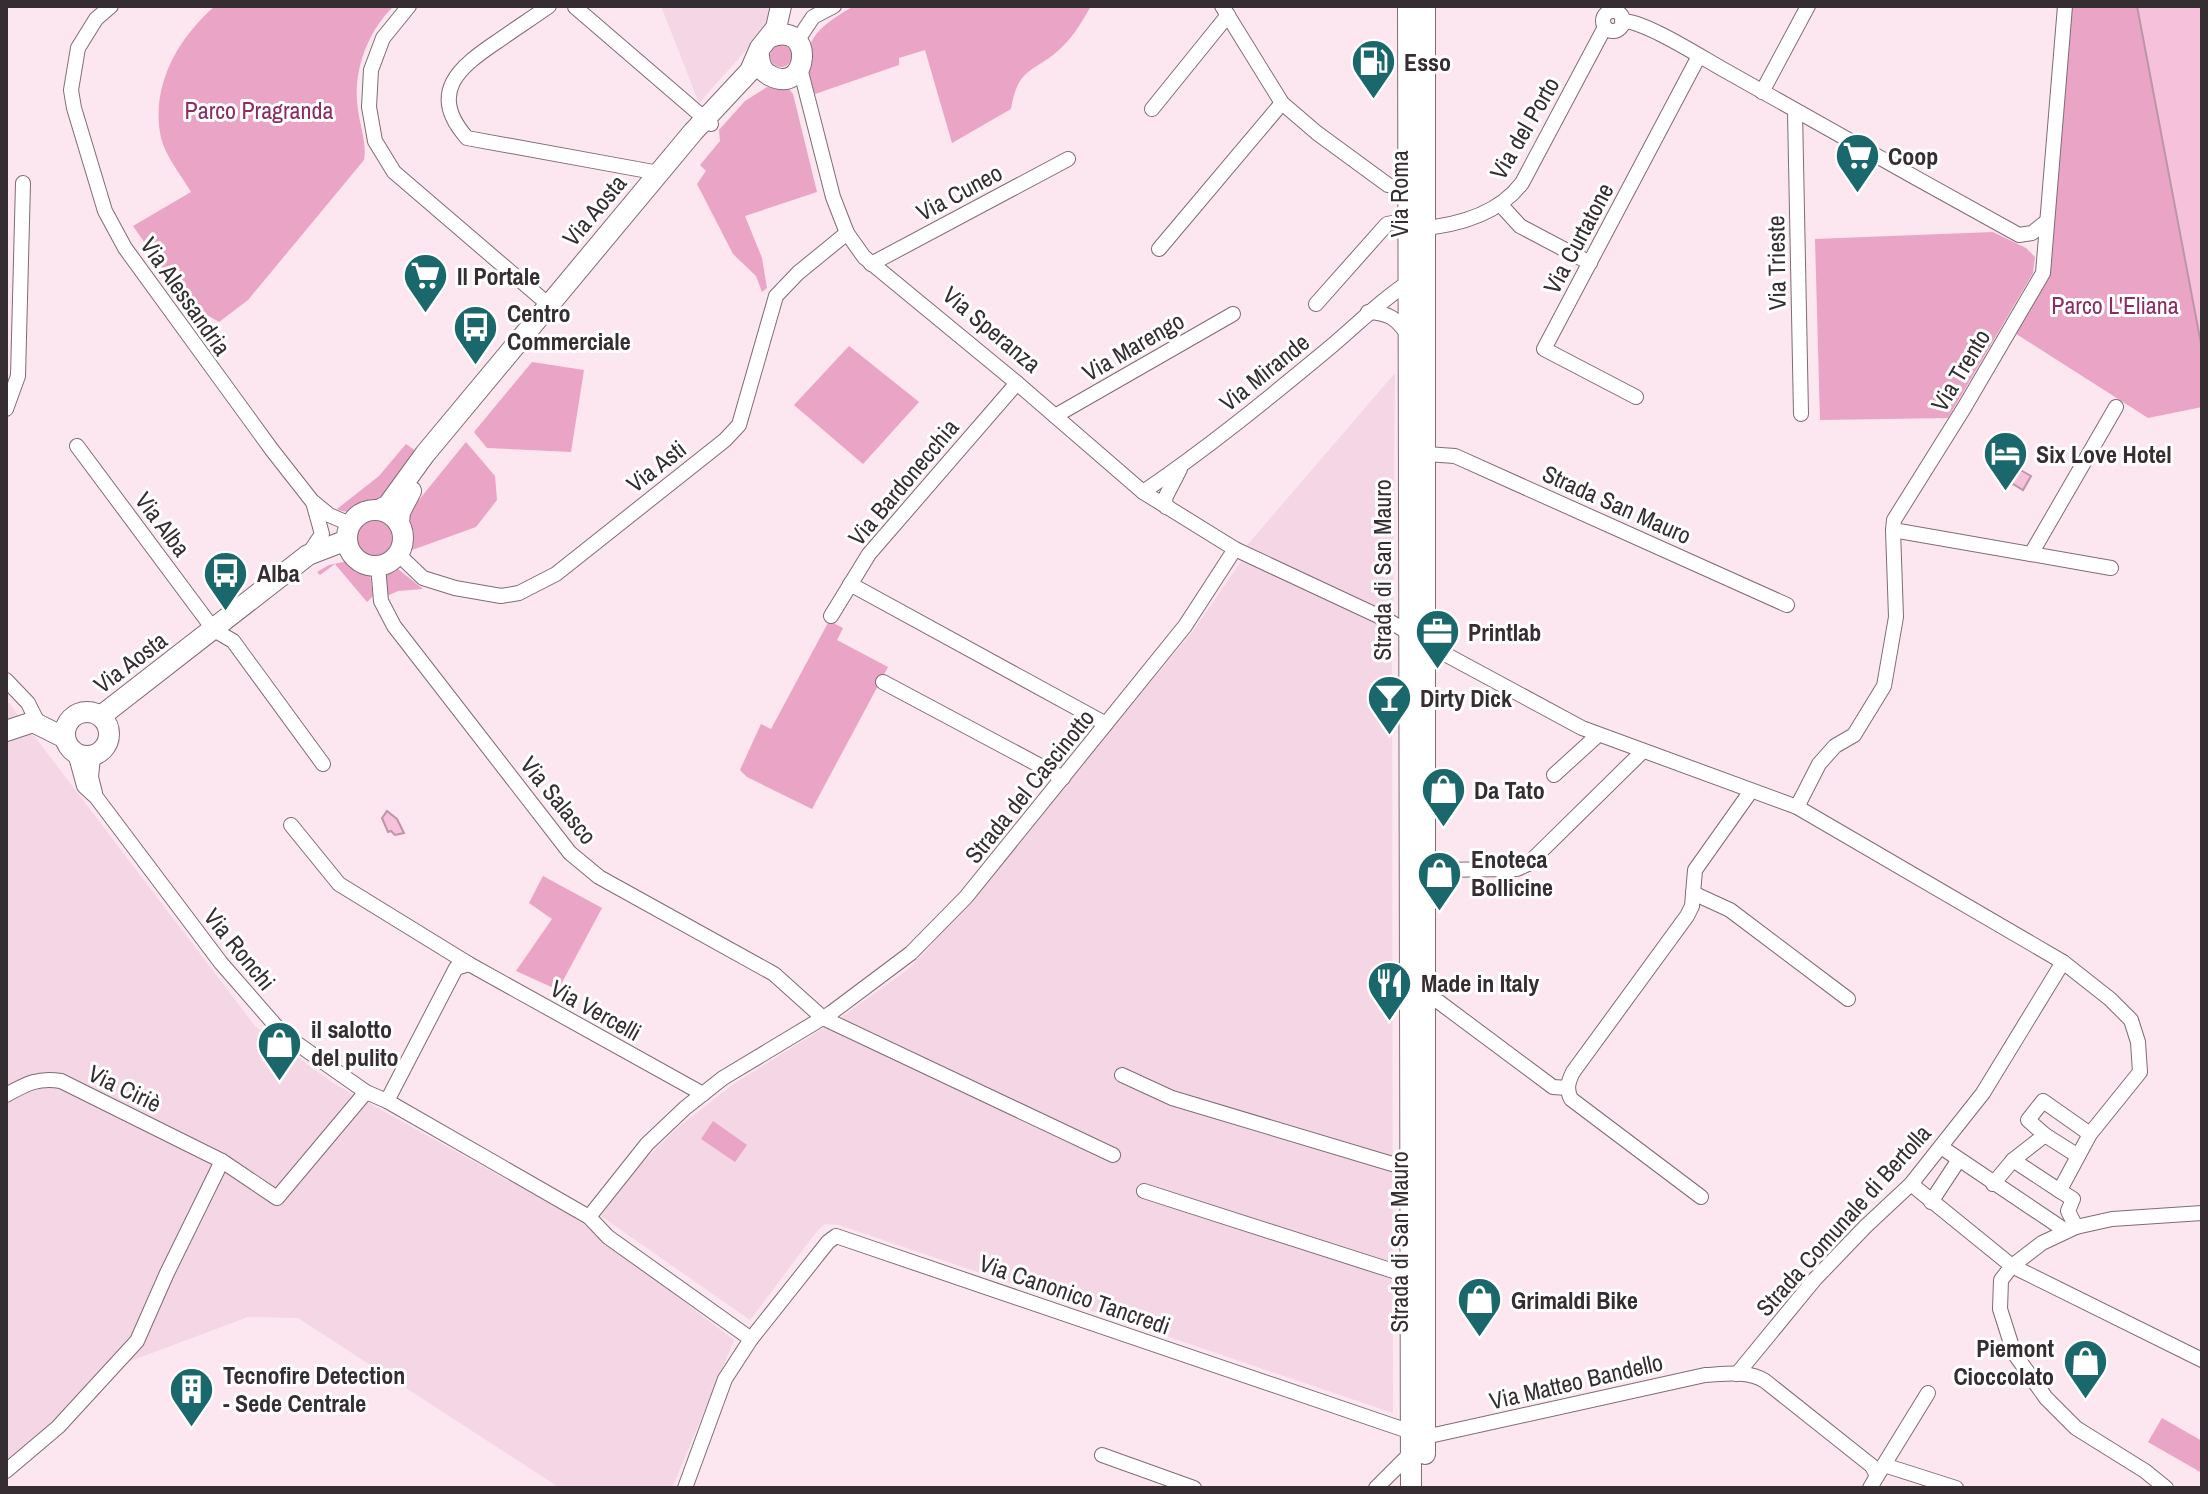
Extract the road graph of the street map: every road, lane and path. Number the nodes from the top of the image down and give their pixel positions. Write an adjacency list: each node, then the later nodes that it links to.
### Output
1 (111, 6): 52 (street, Via Alessandria)
2 (409, 6): 36 (street)
3 (549, 6): 24 (street)
4 (784, 6): 13 (main road); 14 (main road)
5 (834, 6): 13 (street)
6 (1408, 6): 26 (main road, Via Roma)
7 (1425, 6): 29 (main road, Via Roma)
8 (1808, 6): 18 (street)
9 (2065, 6): 28 (street, Via Trento)
10 (575, 7): 22 (street)
11 (1225, 11): 19 (street); 20 (street)
12 (1616, 13): 15 (street); 27 (street, Via del Porto)
13 (794, 39): 14 (main road); 17 (main road)
14 (764, 46): 16 (main road); 22 (main road, Via Aosta)
15 (1699, 56): 18 (street); 32 (street, Via Curtatone)
16 (768, 75): 17 (main road); 22 (main road, Via Aosta)
17 (799, 76): 30 (street, Via Speranza)
18 (1762, 92): 21 (street)
19 (1282, 103): 26 (street); 31 (street)
20 (1152, 109)
21 (1795, 111): 28 (street); 46 (street, Via Trieste)
22 (708, 122): 24 (main road, Via Aosta); 41 (main road, Via Aosta)
23 (1068, 159): 33 (street, Via Cuneo)
24 (659, 173): 36 (main road, Via Aosta)
25 (23, 183): 45 (street)
26 (1408, 190): 29 (main road, Via Roma)
27 (1500, 204): 29 (street, Via del Porto); 32 (street)
28 (2046, 222): 56 (street, Via Trento)
29 (1414, 226): 34 (main road, Via Roma); 35 (street, Via del Porto)
30 (847, 233): 33 (street, Via Speranza); 59 (street, Via Asti)
31 (1159, 249)
32 (1590, 263): 43 (street, Via Curtatone)
33 (871, 264): 42 (street, Via Speranza)
34 (1416, 277): 37 (street, Via Mirande); 39 (main road, Via Roma); 40 (main road, Via Roma)
35 (1316, 304)
36 (549, 305): 41 (main road, Via Aosta)
37 (1368, 312): 39 (street); 50 (street, Via Mirande)
38 (1233, 314): 47 (street, Via Marengo)
39 (1408, 335): 40 (main road, Via Roma)
40 (1417, 382): 49 (main road, Strada di San Mauro); 67 (main road, Strada di San Mauro)
41 (493, 383): 54 (main road, Via Aosta); 55 (main road, Via Aosta)
42 (1017, 383): 47 (street, Via Speranza); 64 (street, Via Bardonecchia)
43 (1636, 397)
44 (2116, 407): 60 (street)
45 (6, 409)
46 (1801, 414)
47 (1055, 416): 51 (street, Via Speranza)
48 (77, 446): 68 (street, Via Alba)
49 (1426, 454): 65 (street, Strada San Mauro); 69 (main road, Strada di San Mauro)
50 (1185, 462): 51 (street, Via Mirande); 53 (street, Via Mirande)
51 (1143, 492): 53 (street, Via Speranza)
52 (312, 501): 57 (street, Via Alessandria); 61 (street)
53 (1166, 507): 58 (street, Via Speranza)
54 (379, 510): 55 (main road); 57 (main road)
55 (399, 524): 59 (main road)
56 (1893, 530): 60 (street); 81 (street)
57 (350, 540): 61 (main road, Via Aosta); 62 (main road); 68 (main road, Via Aosta)
58 (1235, 549): 67 (street); 73 (street, Strada del Cascinotto)
59 (398, 554): 62 (main road)
60 (2031, 554): 63 (street)
61 (308, 555): 68 (main road, Via Aosta)
62 (378, 566): 89 (street, Via Salasco)
63 (2111, 568)
64 (850, 584): 66 (street, Via Bardonecchia); 73 (street)
65 (1787, 605)
66 (831, 616)
67 (1408, 632): 69 (street); 87 (main road, Strada di San Mauro)
68 (219, 633): 72 (main road, Via Aosta); 77 (street)
69 (1427, 644): 75 (street); 83 (main road, Strada di San Mauro)
70 (883, 682): 79 (street)
71 (10, 686): 74 (street, Via Ronchi)
72 (105, 722): 74 (main road); 74 (main road)
73 (1106, 724): 79 (street, Strada del Cascinotto)
74 (52, 735): 92 (street, Via Ronchi)
75 (1598, 735): 76 (street); 78 (street)
76 (1642, 752): 80 (street); 83 (street)
77 (323, 764)
78 (1554, 775)
79 (1063, 778): 89 (street, Strada del Cascinotto)
80 (1751, 791): 81 (street); 84 (street)
81 (1797, 807): 85 (street)
82 (291, 825): 86 (street, Via Vercelli)
83 (1426, 870): 87 (main road, Strada di San Mauro)
84 (1693, 893): 88 (street); 91 (street)
85 (2063, 962): 96 (street); 98 (street, Strada Comunale di Bertolla)
86 (469, 964): 93 (street, Via Vercelli); 95 (street)
87 (1418, 997): 91 (street); 104 (main road, Strada di San Mauro); 120 (main road, Strada di San Mauro)
88 (1848, 999)
89 (823, 1018): 93 (street, Strada del Cascinotto); 99 (street)
90 (1122, 1075): 104 (street, Strada di San Mauro)
91 (1568, 1088): 109 (street)
92 (366, 1092): 95 (street, Via Ronchi); 102 (street, Via Ciriè)
93 (703, 1094): 112 (street, Strada del Cascinotto)
94 (6, 1095): 102 (street, Via Ciriè)
95 (387, 1101): 112 (street, Via Ronchi)
96 (2090, 1134): 97 (street); 100 (street)
97 (2045, 1135): 100 (street); 101 (street)
98 (1941, 1147): 103 (street); 105 (street, Strada Comunale di Bertolla)
99 (1113, 1155)
100 (2078, 1156): 108 (street)
101 (2013, 1160): 106 (street); 108 (street)
102 (222, 1161): 122 (street)
103 (1958, 1161): 106 (street); 110 (street)
104 (1409, 1169): 115 (main road, Strada di San Mauro)
105 (1911, 1184): 110 (street); 118 (street, Strada Comunale di Bertolla)
106 (1993, 1184): 113 (street)
107 (1144, 1191): 115 (street, Strada di San Mauro)
108 (2060, 1191): 113 (street)
109 (1701, 1197)
110 (1931, 1202): 114 (street)
111 (2202, 1213): 113 (street)
112 (589, 1217): 116 (street)
113 (2071, 1229): 114 (street)
114 (2012, 1266): 117 (street); 130 (street)
115 (1409, 1276): 120 (main road, Strada di San Mauro)
116 (751, 1339): 120 (street, Via Canonico Tancredi); 124 (street)
117 (2202, 1360)
118 (1737, 1374): 120 (street, Via Matteo Bandello); 123 (street)
119 (1928, 1393): 123 (street)
120 (1416, 1441): 126 (street); 127 (main road, Strada di San Mauro); 128 (main road, Strada di San Mauro)
121 (1102, 1455): 125 (street)
122 (6, 1471)
123 (1877, 1476): 129 (street)
124 (685, 1488)
125 (1194, 1488)
126 (1376, 1488)
127 (1411, 1488)
128 (1425, 1488)
129 (1956, 1488)
130 (2166, 1488)

